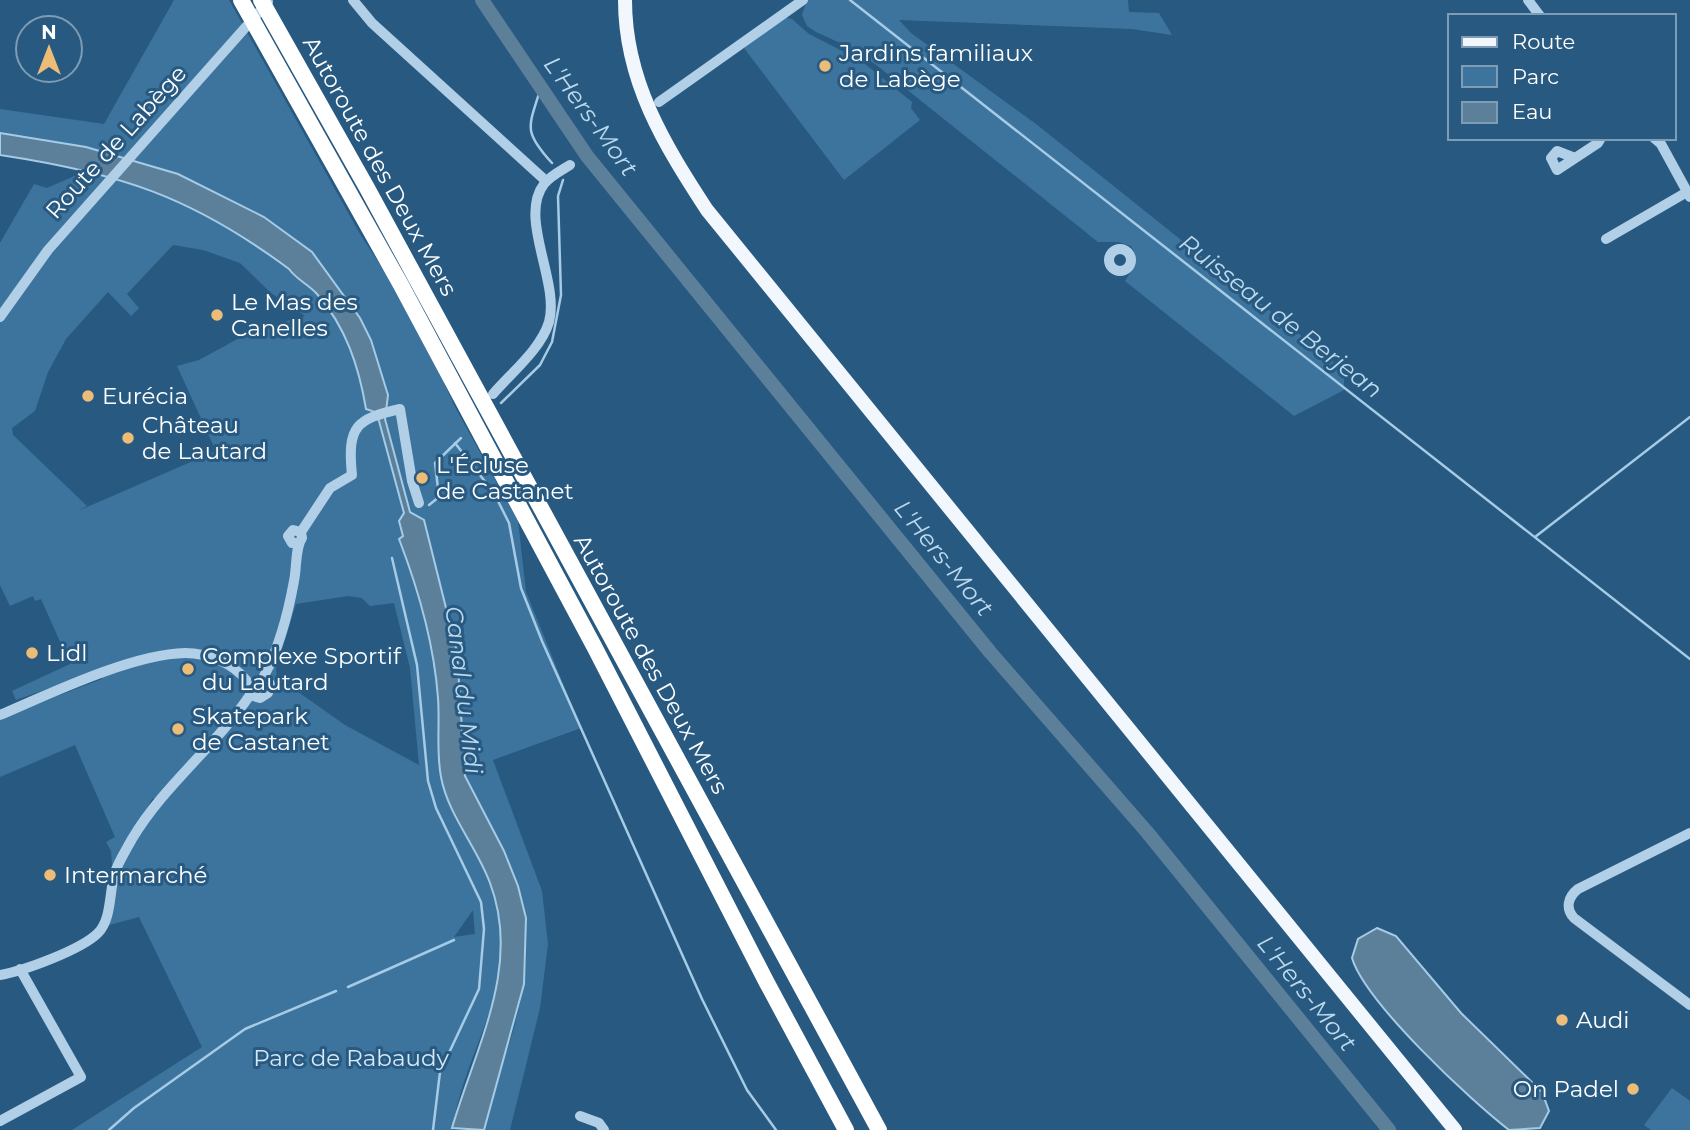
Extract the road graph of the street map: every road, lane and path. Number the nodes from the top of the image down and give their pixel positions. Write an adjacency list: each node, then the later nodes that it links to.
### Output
1 (241, 0): 29 (highway, Autoroute des Deux Mers)
2 (261, 0): 30 (highway, Autoroute des Deux Mers)
3 (270, 0): 15 (street, Route de Labège)
4 (353, 0): 12 (street)
5 (625, 0): 31 (main road)
6 (803, 0): 7 (street)
7 (659, 102)
8 (1598, 140): 10 (street)
9 (1656, 140): 13 (street)
10 (1575, 158)
11 (570, 164): 12 (street)
12 (546, 181): 16 (street)
13 (1689, 195): 14 (street)
14 (1606, 239)
15 (0, 317)
16 (493, 394)
17 (419, 503): 18 (street)
18 (264, 676): 19 (street); 20 (street)
19 (247, 681): 20 (street); 21 (street)
20 (250, 695): 23 (street)
21 (0, 715)
22 (1690, 832): 25 (street)
23 (20, 969): 24 (street); 27 (street)
24 (0, 975)
25 (1690, 1005)
26 (580, 1116): 28 (street)
27 (0, 1121)
28 (604, 1130)
29 (846, 1130)
30 (879, 1130)
31 (1455, 1130)

